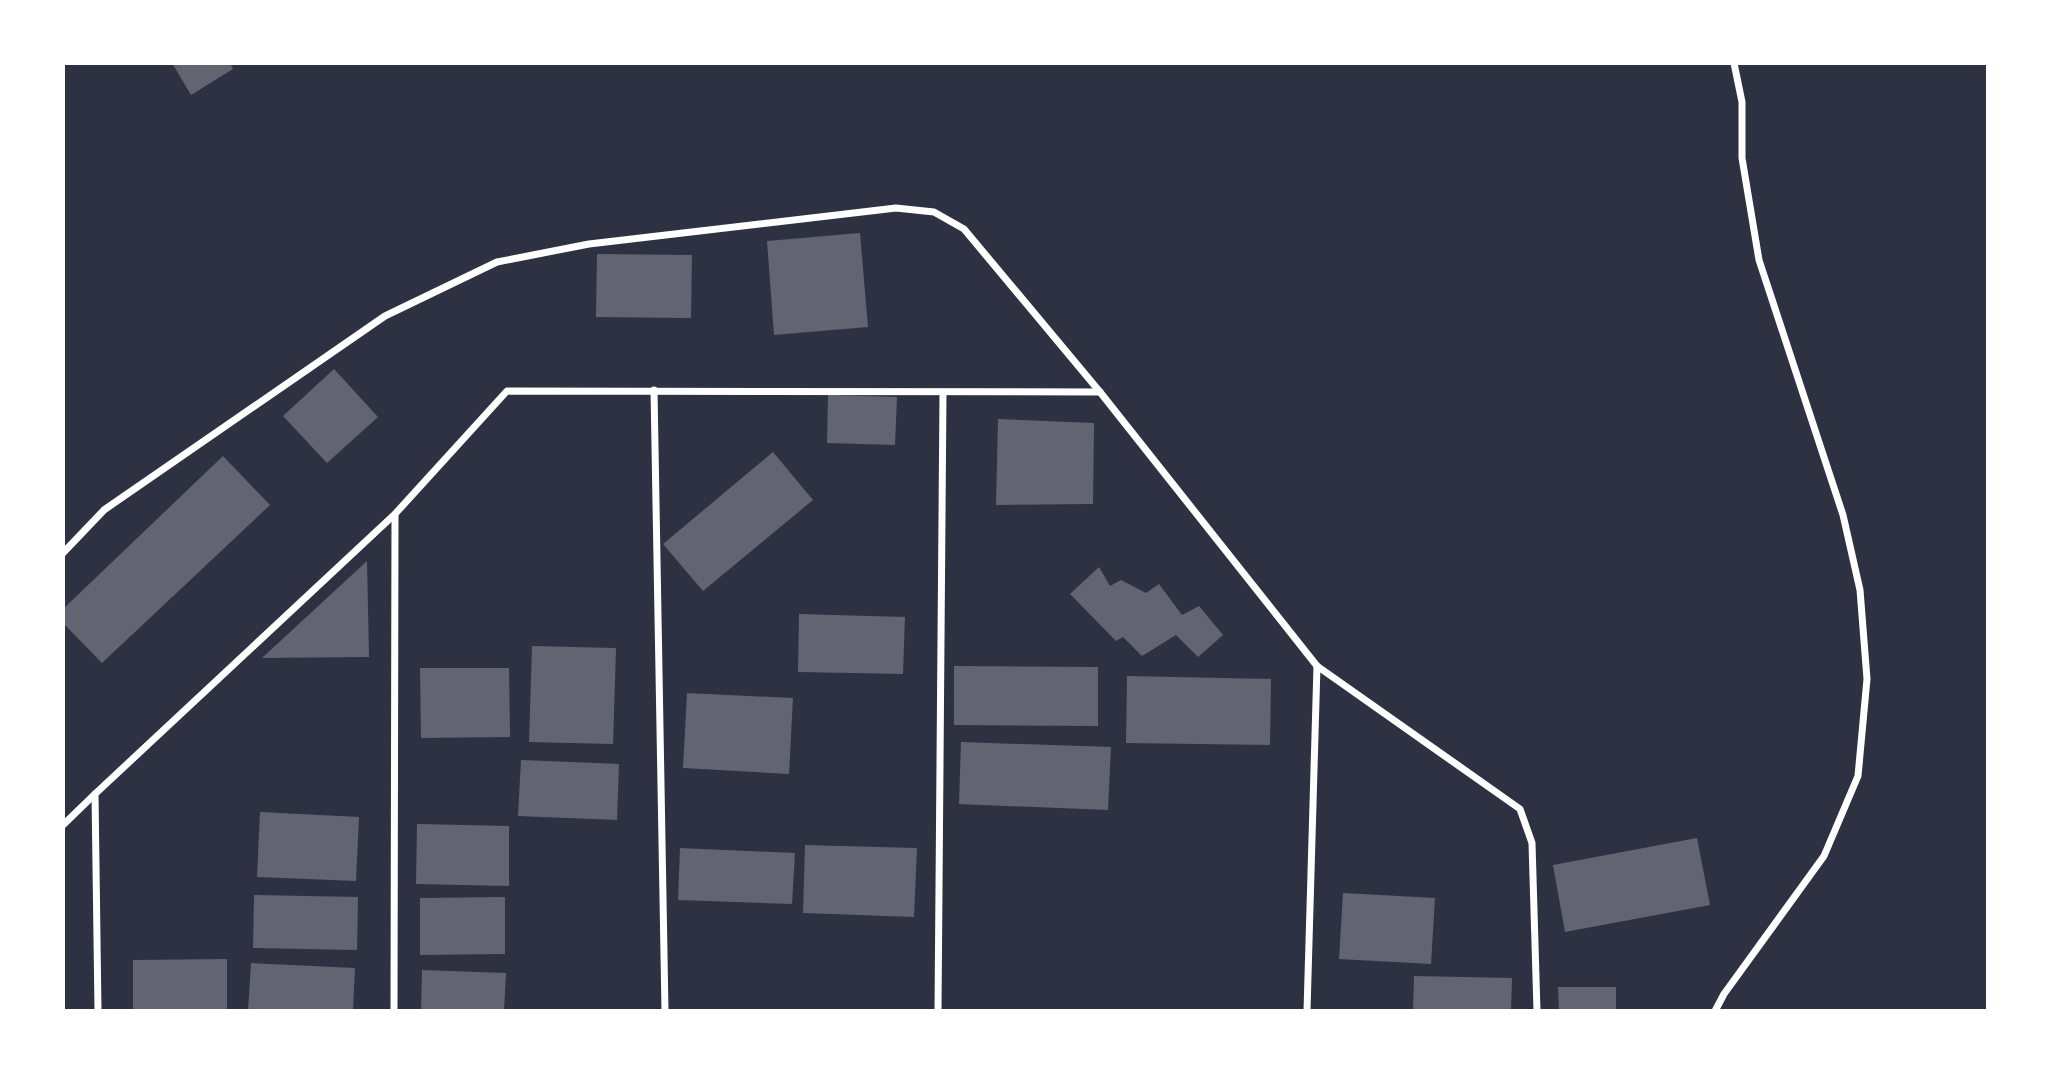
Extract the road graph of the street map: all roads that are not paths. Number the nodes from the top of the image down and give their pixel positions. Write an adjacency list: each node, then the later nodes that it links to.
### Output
1 (1734, 63): 16 (street)
2 (654, 390): 3 (street); 5 (street); 12 (street)
3 (943, 393): 4 (street); 13 (street)
4 (1100, 393): 6 (street); 7 (street)
5 (395, 514): 8 (street); 11 (street)
6 (63, 553)
7 (1317, 666): 14 (street); 15 (street)
8 (95, 794): 9 (street); 10 (street)
9 (63, 825)
10 (98, 1011)
11 (394, 1011)
12 (665, 1011)
13 (938, 1011)
14 (1307, 1011)
15 (1537, 1011)
16 (1715, 1011)

